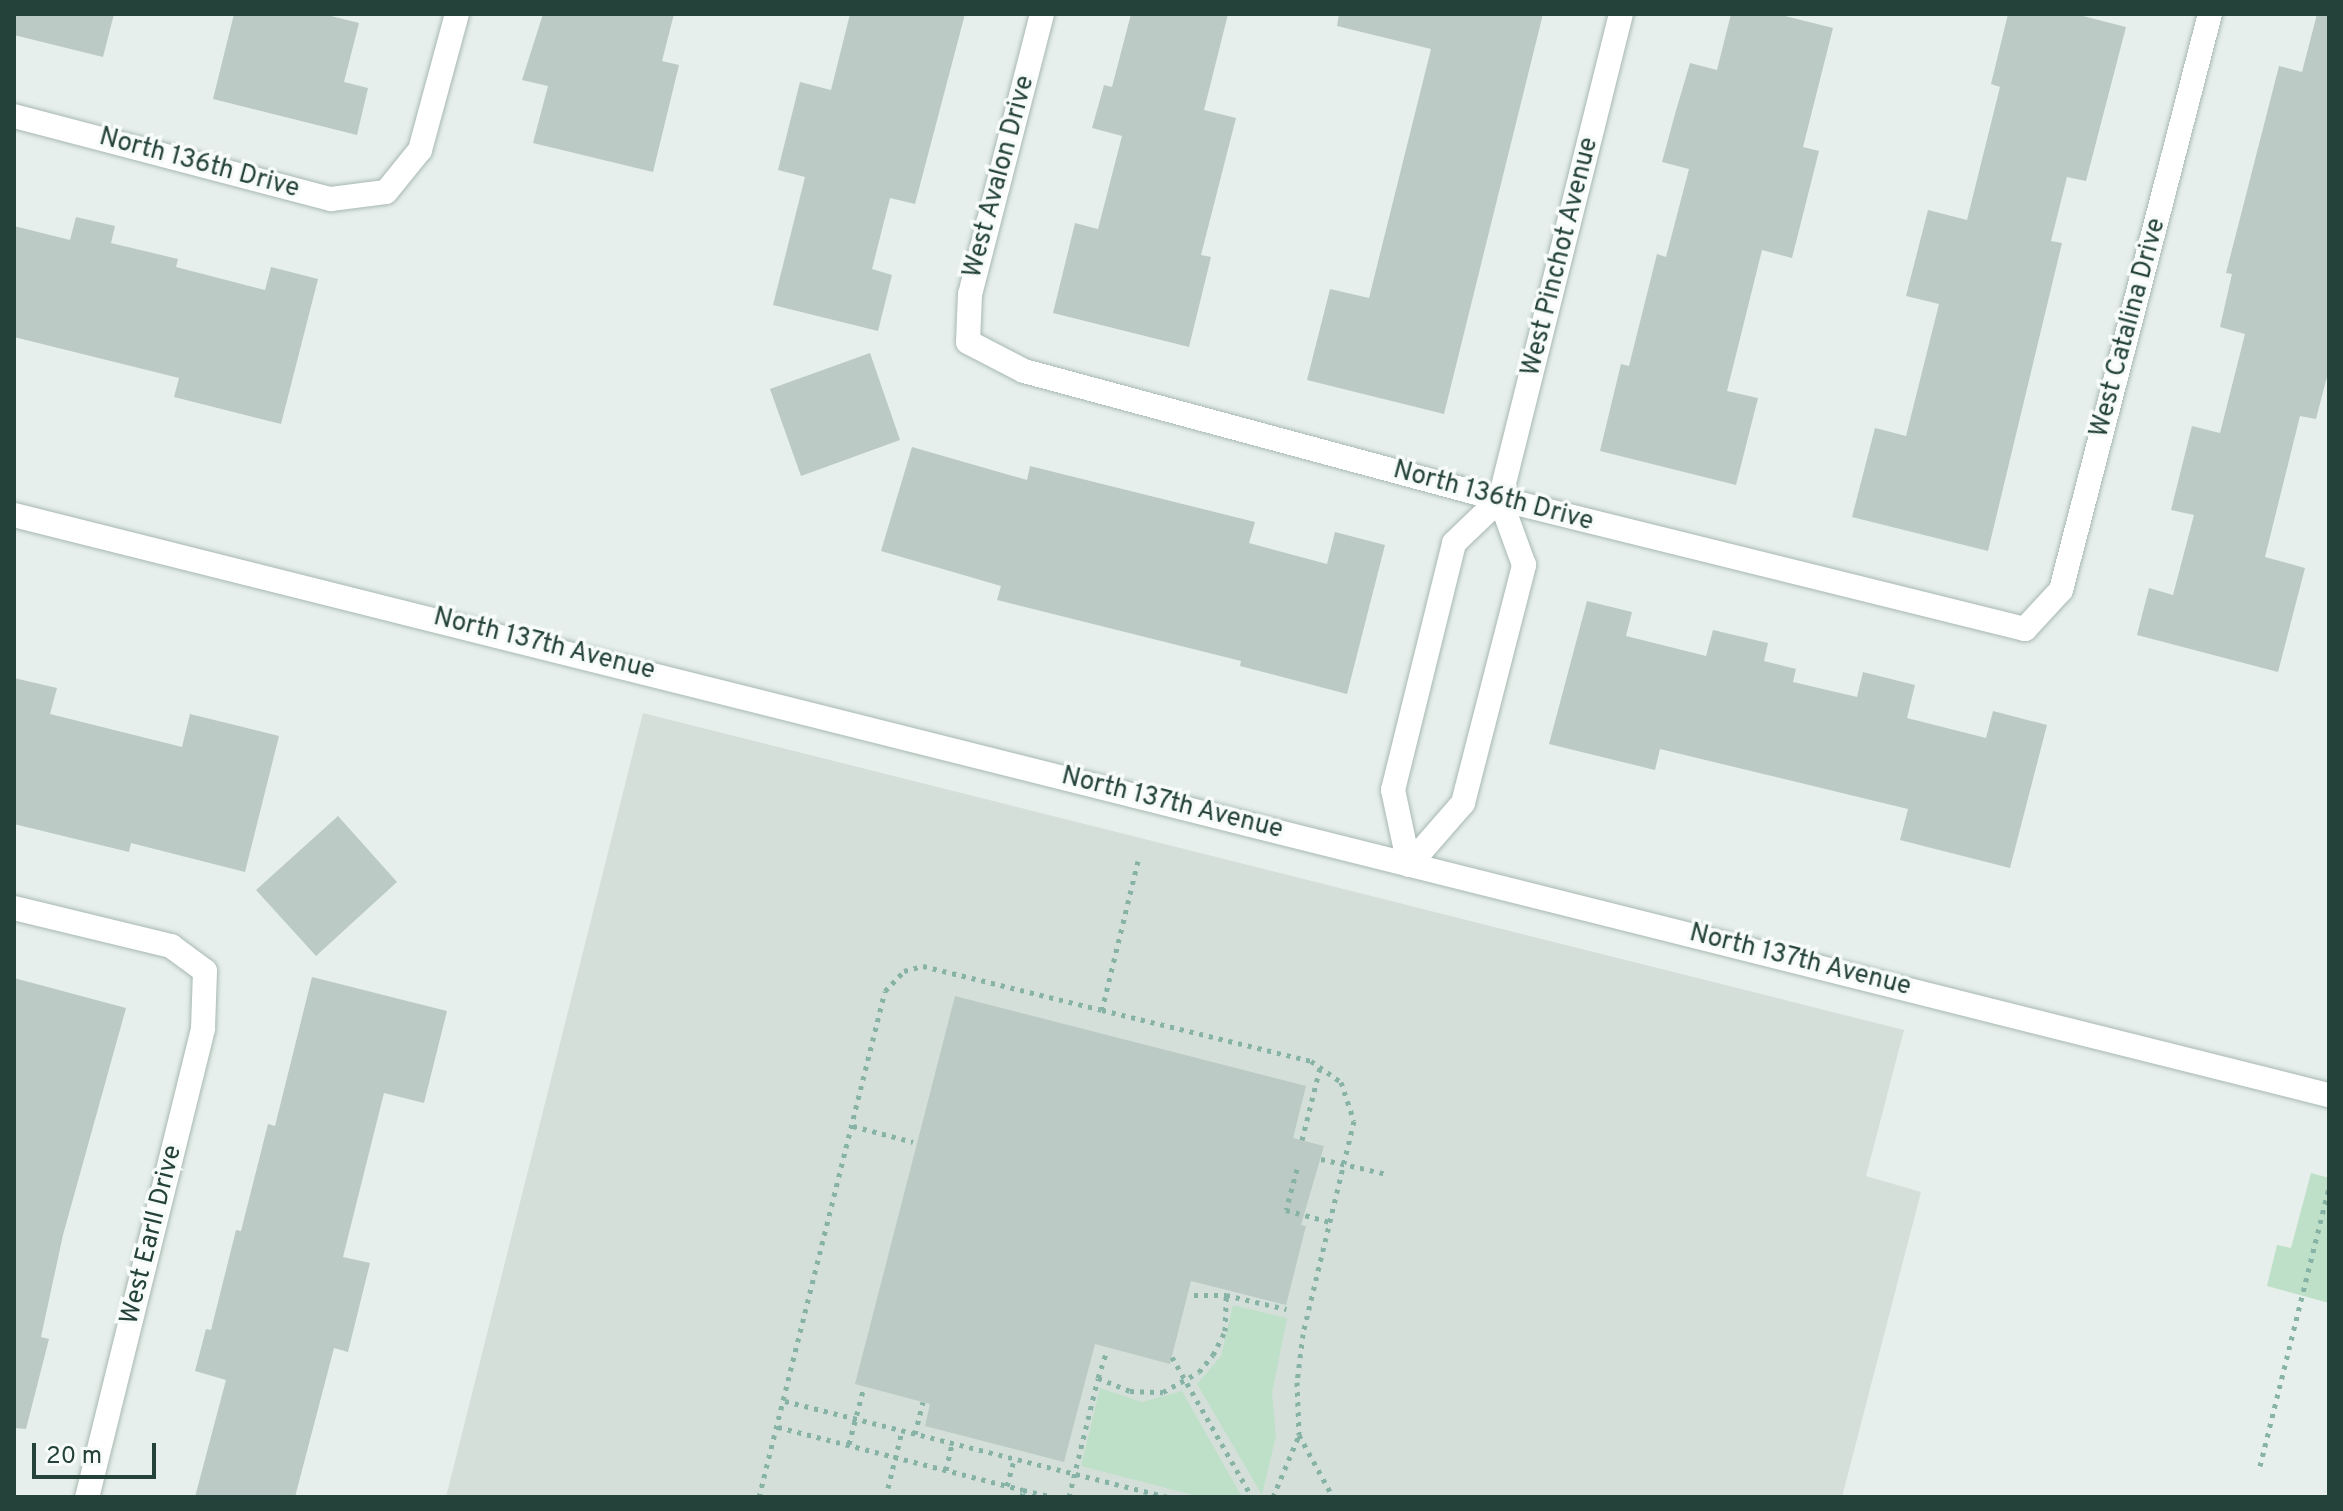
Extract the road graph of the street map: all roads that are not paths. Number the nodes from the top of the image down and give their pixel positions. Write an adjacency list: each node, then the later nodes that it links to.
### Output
1 (457, 14): 5 (street, North 136th Drive)
2 (1042, 14): 6 (street, West Avalon Drive)
3 (1621, 14): 7 (street, West Pinchot Avenue)
4 (2210, 14): 9 (street, West Catalina Drive)
5 (14, 116)
6 (968, 342): 7 (street, North 136th Drive)
7 (1500, 499): 9 (street, North 136th Drive); 10 (street); 10 (street)
8 (14, 515): 10 (street, North 137th Avenue)
9 (2025, 629)
10 (1409, 865): 12 (street, North 137th Avenue)
11 (14, 908): 13 (street, West Earll Drive)
12 (2329, 1095)
13 (87, 1497)

